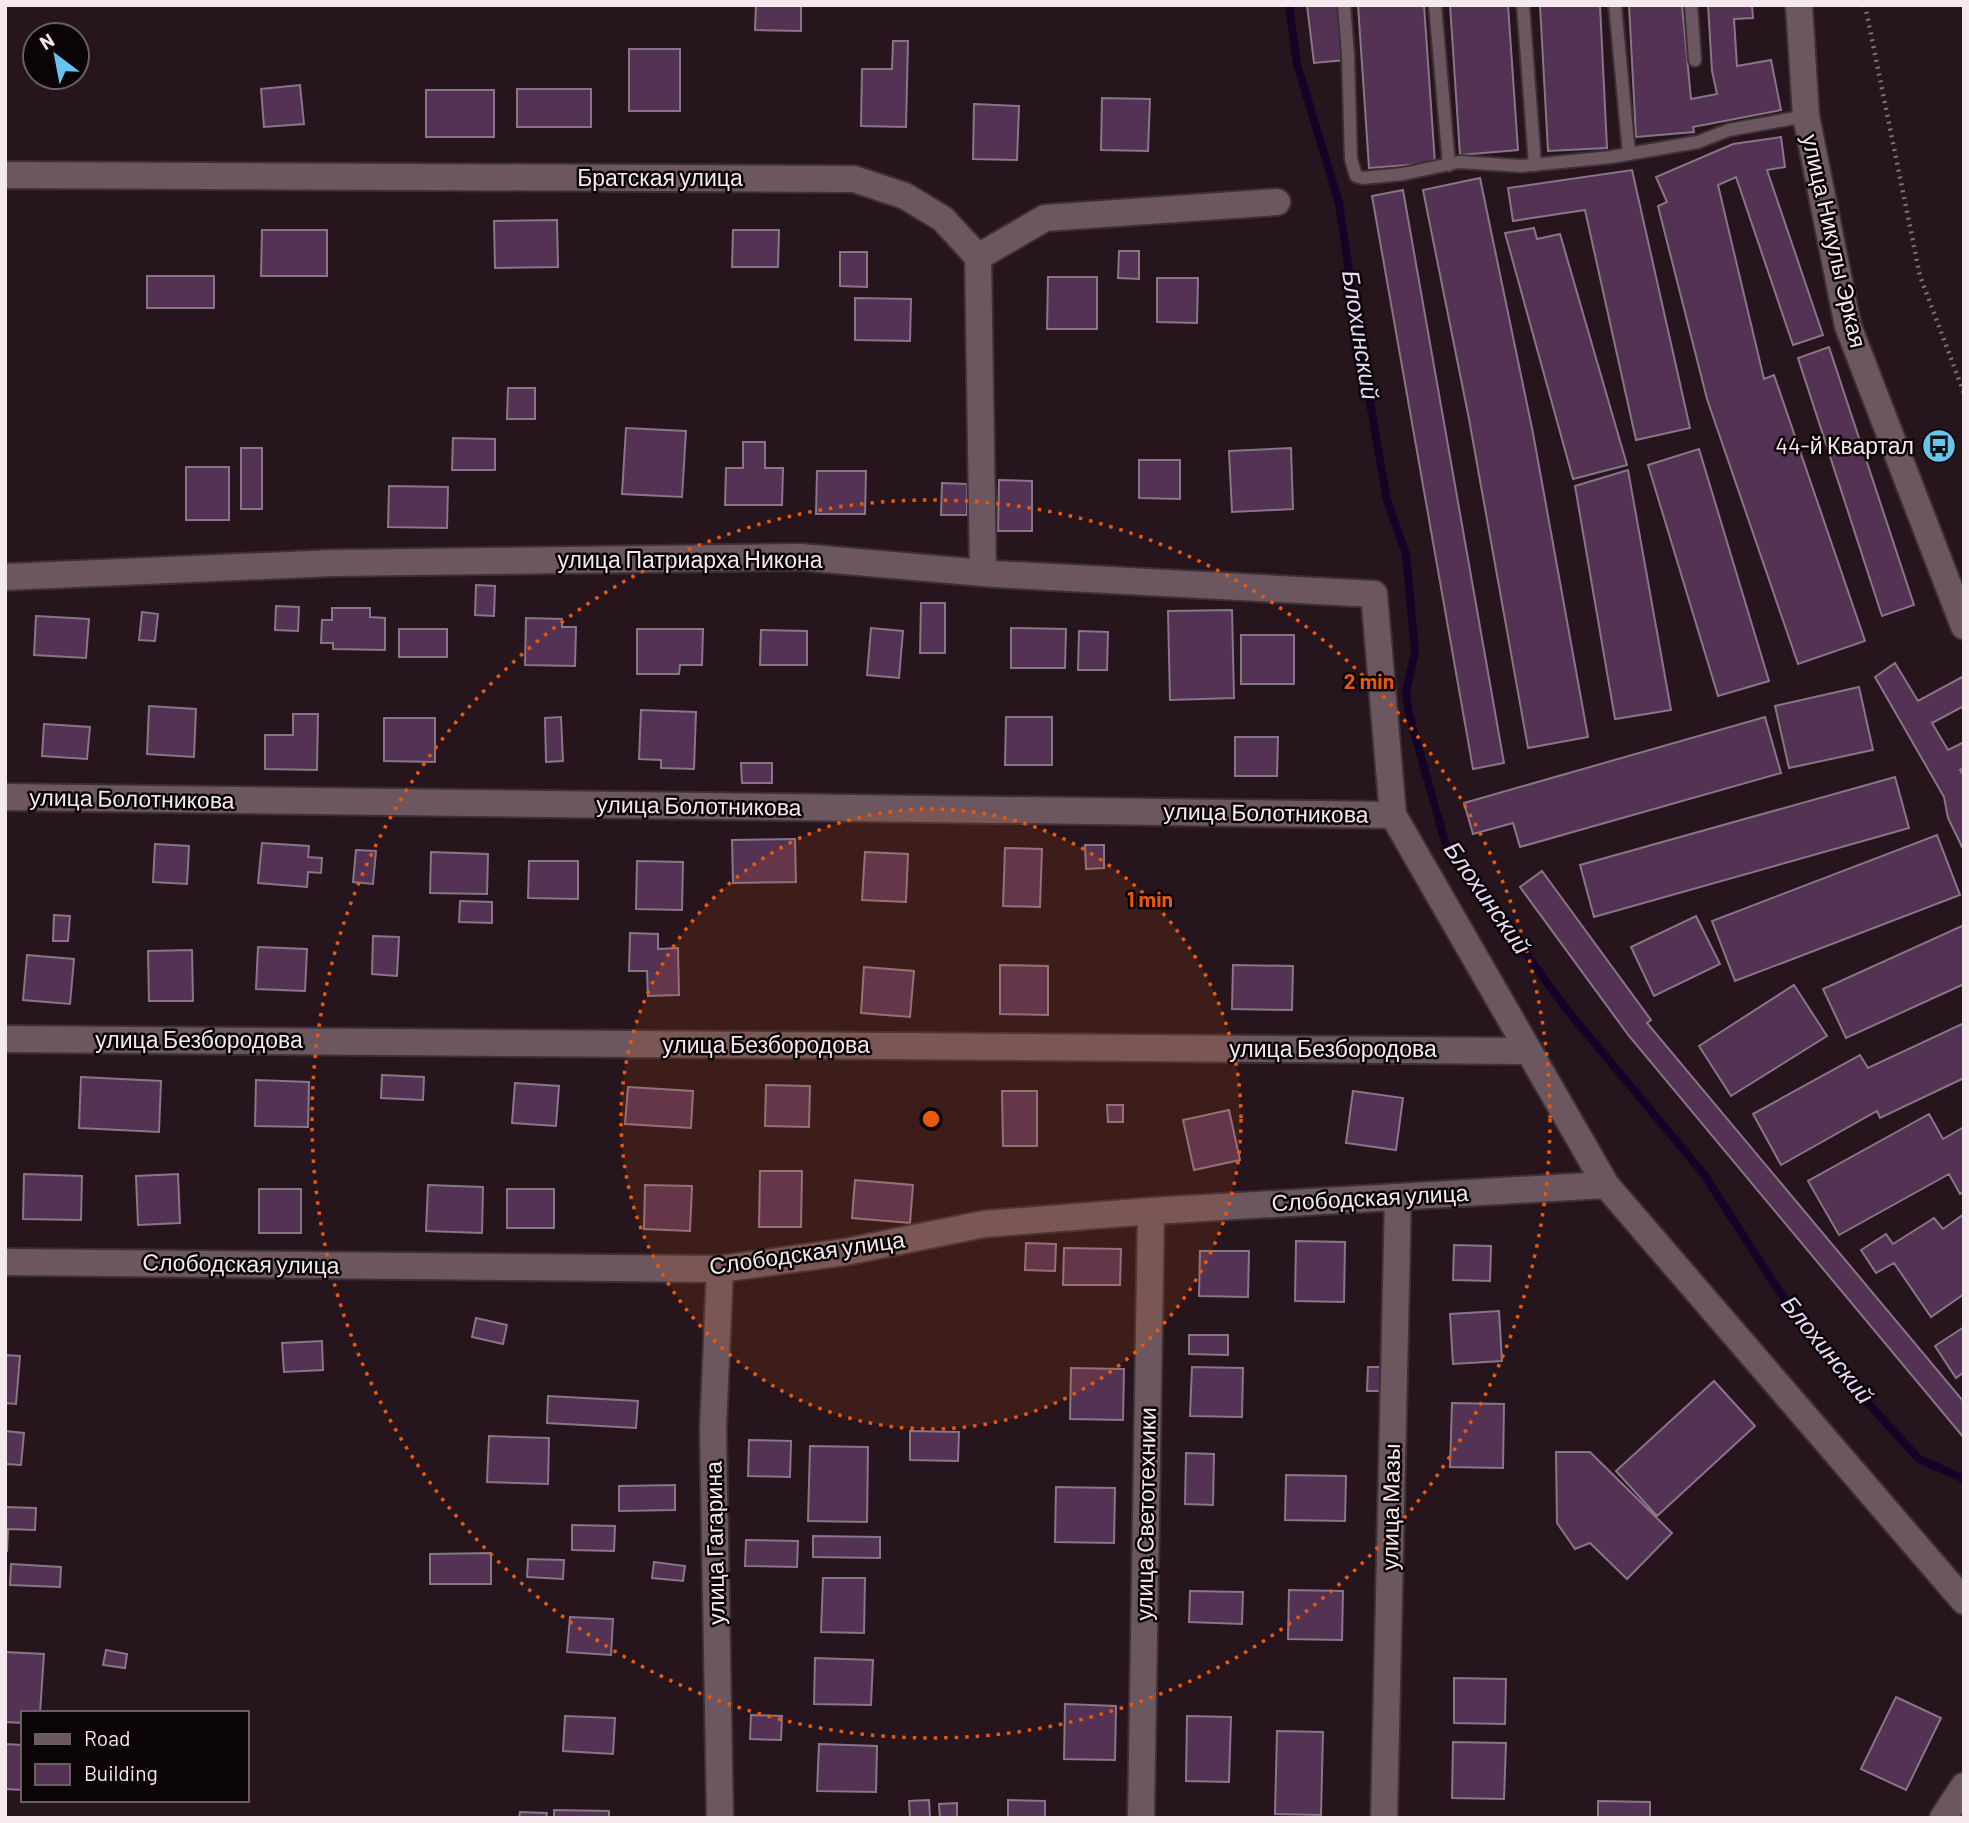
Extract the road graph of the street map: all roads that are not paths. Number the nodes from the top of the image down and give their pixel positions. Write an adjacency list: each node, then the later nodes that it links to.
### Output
1 (1344, 5): 11 (lane)
2 (1435, 5): 11 (lane)
3 (1523, 5): 10 (lane)
4 (1615, 5): 9 (lane)
5 (1691, 5): 7 (lane)
6 (1799, 5): 8 (street, улица Никулы Эркая)
7 (1695, 60)
8 (1806, 116): 9 (lane); 17 (street, улица Никулы Эркая)
9 (1629, 154): 10 (lane)
10 (1535, 164): 11 (lane)
11 (1449, 165)
12 (5, 175): 14 (street, Братская улица)
13 (1277, 202): 14 (street)
14 (978, 257): 15 (street)
15 (983, 573): 16 (street, улица Патриарха Никона); 19 (street, улица Патриарха Никона)
16 (5, 577)
17 (1964, 626)
18 (5, 797): 19 (street, улица Болотникова)
19 (1393, 815): 21 (street)
20 (5, 1039): 21 (street, улица Безбородова)
21 (1527, 1051): 22 (street)
22 (1606, 1185): 23 (street, Слободская улица); 27 (street)
23 (1398, 1197): 24 (street, Слободская улица); 31 (street, улица Мазы)
24 (1151, 1211): 26 (street, Слободская улица); 30 (street, улица Светотехники)
25 (5, 1262): 26 (street, Слободская улица)
26 (720, 1269): 29 (street, улица Гагарина)
27 (1964, 1601)
28 (1964, 1786): 32 (street)
29 (720, 1818)
30 (1141, 1818)
31 (1384, 1818)
32 (1943, 1818)

